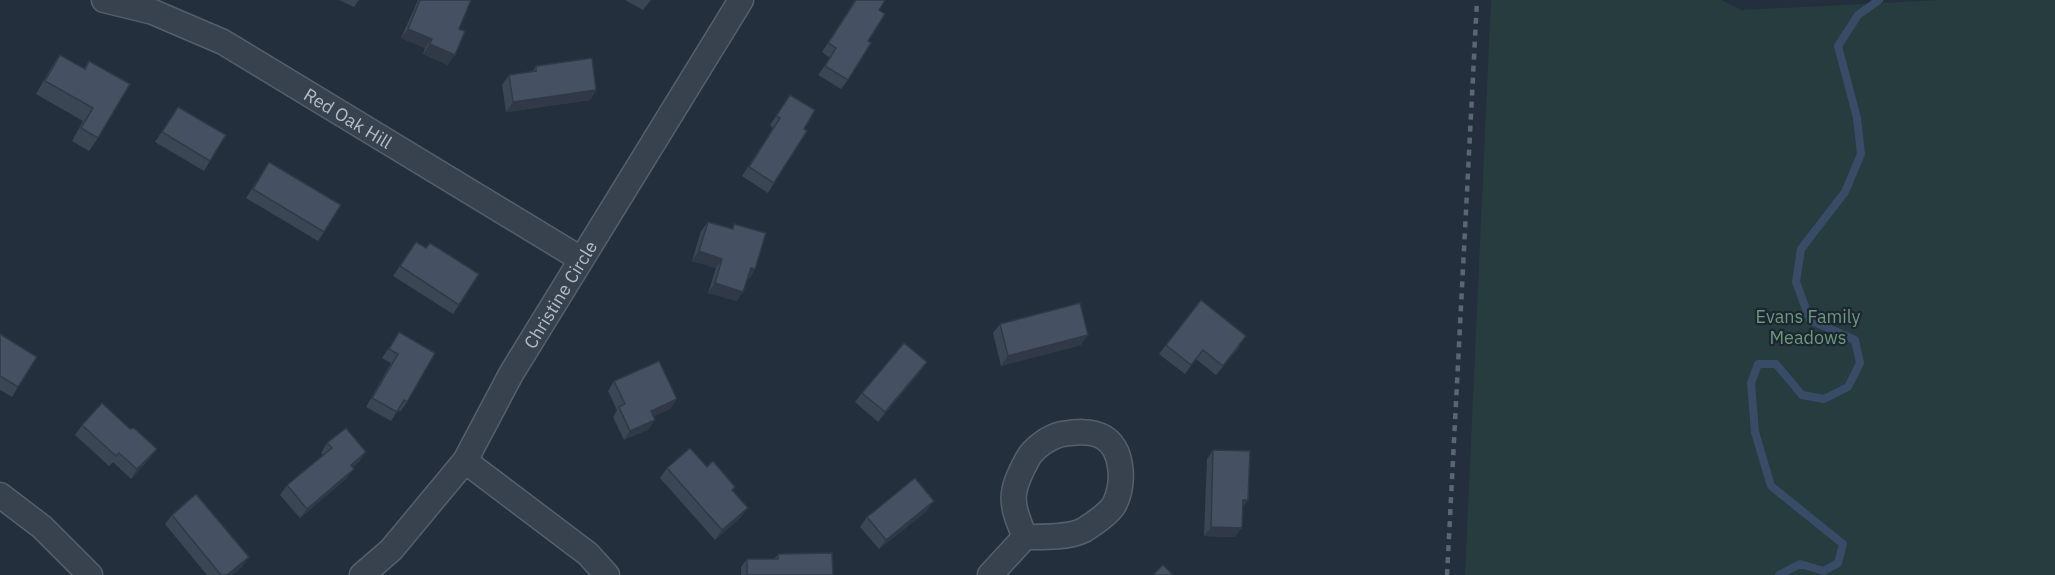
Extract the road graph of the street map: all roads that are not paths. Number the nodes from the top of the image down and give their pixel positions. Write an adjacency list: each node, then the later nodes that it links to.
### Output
1 (104, 0): 3 (street, Red Oak Hill)
2 (741, 0): 3 (street, Christine Circle)
3 (581, 260): 4 (street, Christine Circle)
4 (465, 461): 8 (street, Christine Circle); 9 (street)
5 (0, 495): 7 (street)
6 (1025, 537): 6 (street); 10 (street)
7 (90, 575)
8 (363, 575)
9 (607, 575)
10 (990, 575)

